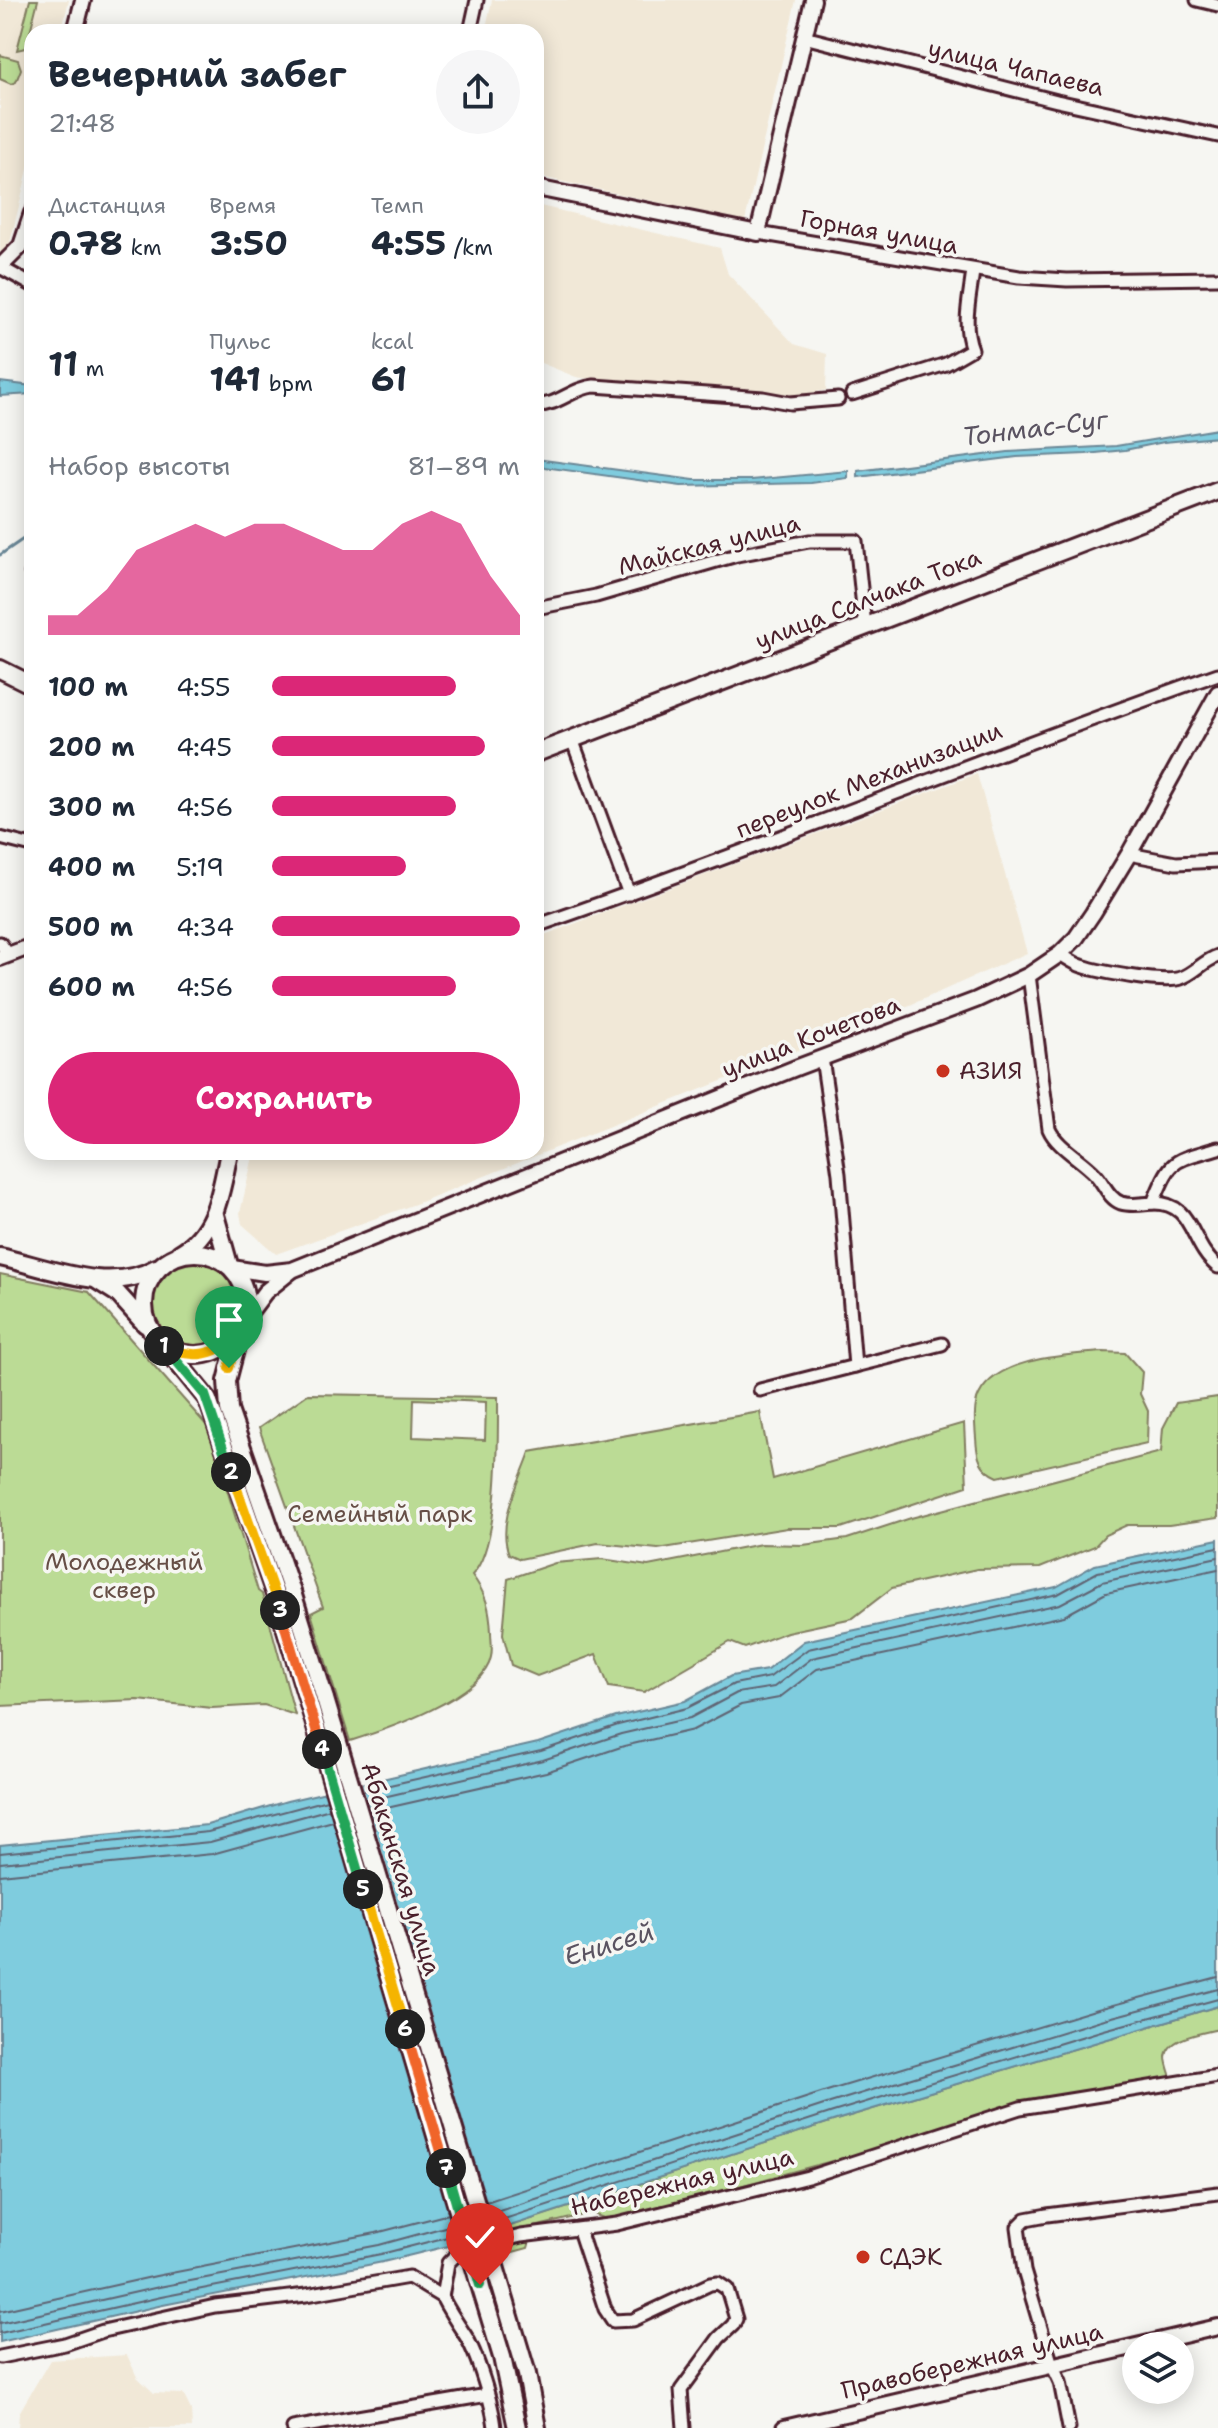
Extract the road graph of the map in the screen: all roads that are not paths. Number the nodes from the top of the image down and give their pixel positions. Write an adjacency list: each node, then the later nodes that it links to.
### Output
1 (83, 0): 6 (street)
2 (477, 0): 7 (street)
3 (813, 0): 8 (street)
4 (1197, 0): 5 (street)
5 (1218, 5)
6 (77, 24)
7 (472, 24)
8 (804, 37): 9 (street, улица Чапаева); 11 (street)
9 (1218, 136)
10 (544, 190): 11 (street, Горная улица)
11 (758, 233): 14 (street, Горная улица)
12 (24, 237): 13 (street)
13 (0, 267): 16 (street)
14 (973, 271): 15 (street, Горная улица); 17 (street)
15 (1218, 278)
16 (24, 280)
17 (852, 394)
18 (838, 399): 19 (street)
19 (544, 405)
20 (1218, 491): 22 (main road, улица Салчака Тока)
21 (544, 606): 22 (street, Майская улица)
22 (865, 626): 27 (main road, улица Салчака Тока)
23 (0, 669): 25 (main road)
24 (1218, 674): 33 (street, переулок Механизации)
25 (24, 681)
26 (1218, 693): 31 (street, улица Кочетова)
27 (572, 739): 28 (main road, улица Салчака Тока); 33 (street)
28 (544, 750)
29 (0, 838): 30 (street)
30 (24, 844)
31 (1129, 854): 32 (street); 37 (street, улица Кочетова)
32 (1218, 861)
33 (629, 894): 34 (street, переулок Механизации)
34 (544, 923)
35 (24, 948): 36 (street)
36 (3, 952)
37 (1060, 954): 38 (street); 39 (street, улица Кочетова)
38 (1218, 956)
39 (1029, 975): 40 (street, улица Кочетова); 43 (street)
40 (822, 1058): 49 (street, улица Кочетова); 54 (street)
41 (1218, 1148): 43 (street)
42 (227, 1160): 44 (main road)
43 (1153, 1203): 48 (street)
44 (215, 1215): 46 (main road); 47 (main road)
45 (0, 1257): 50 (main road)
46 (170, 1259): 47 (main road); 50 (main road); 52 (main road)
47 (231, 1267): 49 (street, улица Кочетова); 51 (main road)
48 (1218, 1267)
49 (292, 1270): 51 (street, улица Кочетова)
50 (97, 1280): 52 (main road)
51 (243, 1323): 52 (main road); 56 (main road, Абаканская улица)
52 (158, 1339): 56 (main road, Абаканская улица)
53 (942, 1344): 54 (street)
54 (855, 1366): 55 (street)
55 (760, 1390)
56 (317, 1701): 67 (main road, Абаканская улица, bridge); 68 (main road, Абаканская улица, bridge)
57 (1218, 2076): 59 (street, Набережная улица)
58 (1218, 2193): 63 (street)
59 (579, 2230): 60 (street, Набережная улица); 69 (street)
60 (442, 2297): 62 (street); 64 (street)
61 (1218, 2327): 63 (street, Правобережная улица)
62 (0, 2357)
63 (1052, 2365): 70 (street, Правобережная улица); 71 (street)
64 (487, 2395): 65 (street); 66 (street)
65 (293, 2428)
66 (495, 2428)
67 (517, 2428)
68 (537, 2428)
69 (684, 2428)
70 (784, 2428)
71 (1069, 2428)

